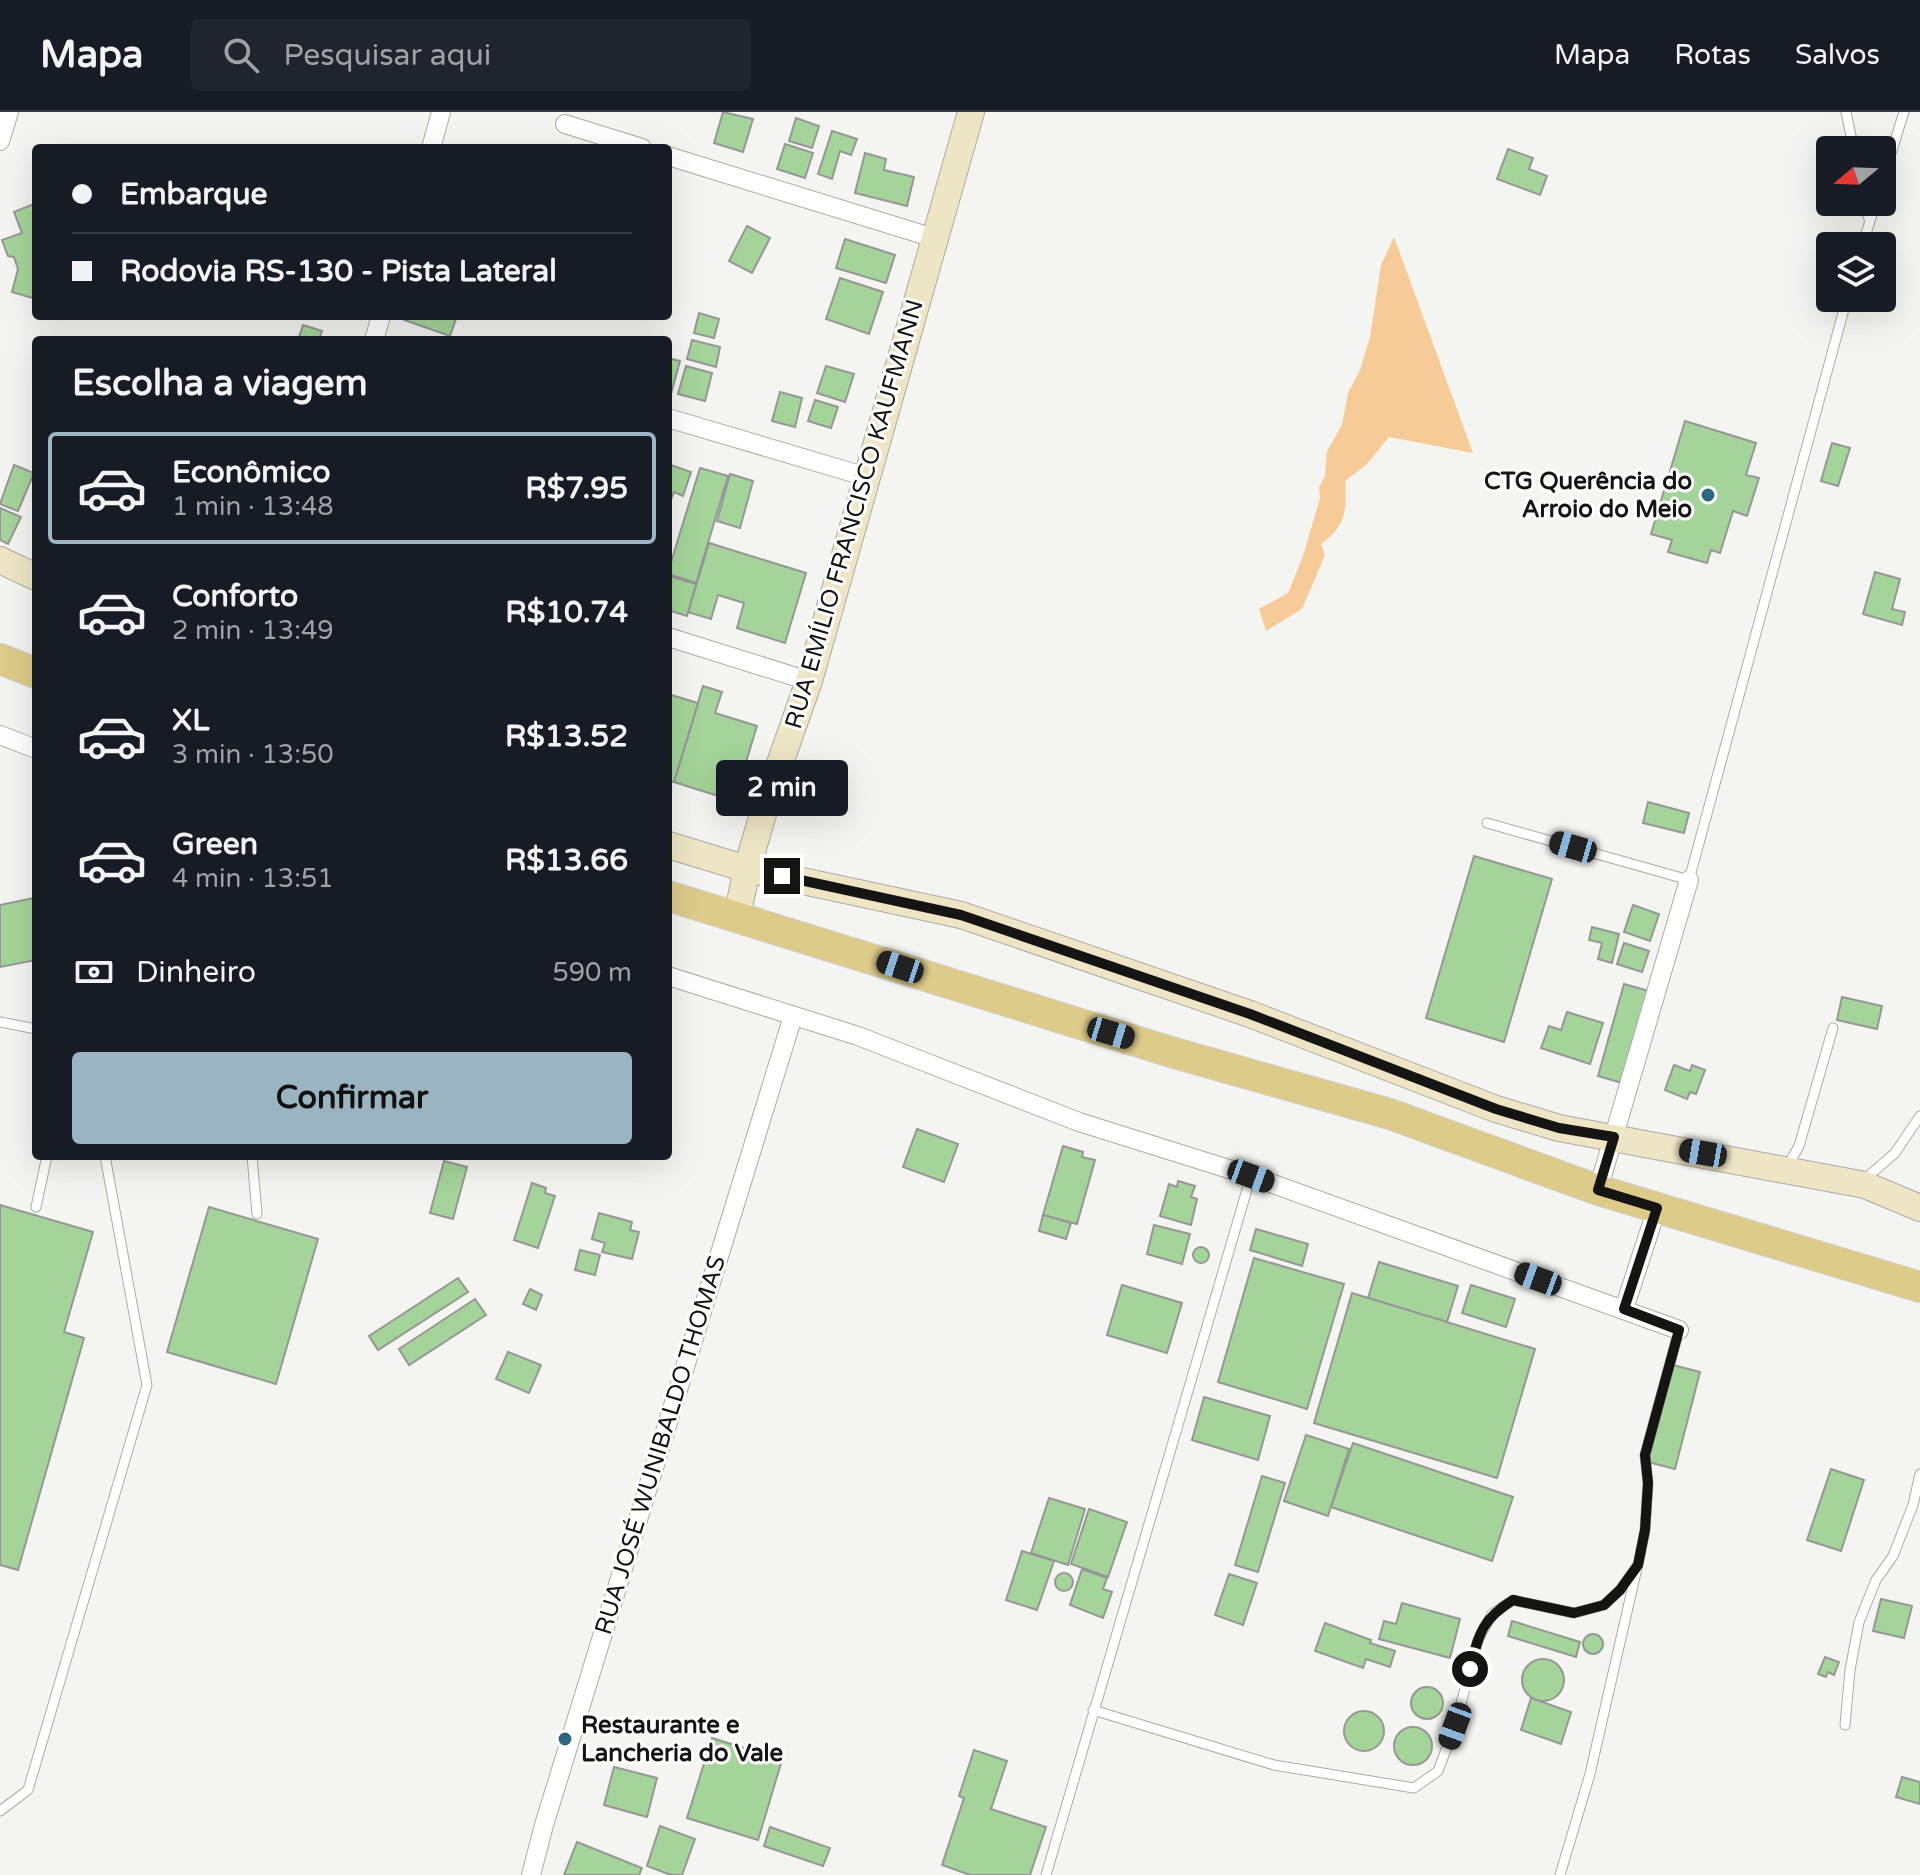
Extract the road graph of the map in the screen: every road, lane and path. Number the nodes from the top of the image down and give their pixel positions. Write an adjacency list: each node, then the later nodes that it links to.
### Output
1 (9, 112): 9 (street)
2 (441, 112): 10 (street)
3 (971, 112): 17 (street, RUA EMÍLIO FRANCISCO KAUFMANN)
4 (1846, 112): 7 (lane)
5 (1904, 112): 8 (lane)
6 (565, 124): 11 (street)
7 (1851, 136)
8 (1896, 137)
9 (0, 141)
10 (432, 144)
11 (629, 144)
12 (672, 157): 17 (street)
13 (1868, 216): 15 (lane)
14 (1871, 216): 15 (lane)
15 (1869, 222): 16 (lane)
16 (1866, 232)
17 (934, 238): 20 (street, RUA EMÍLIO FRANCISCO KAUFMANN)
18 (1843, 312): 32 (lane)
19 (672, 419): 20 (street)
20 (867, 477): 26 (street, RUA EMÍLIO FRANCISCO KAUFMANN)
21 (0, 560): 22 (street)
22 (32, 575)
23 (672, 638): 26 (street)
24 (0, 659): 25 (main road)
25 (32, 671)
26 (809, 681): 31 (street, RUA EMÍLIO FRANCISCO KAUFMANN)
27 (0, 735): 28 (street)
28 (32, 747)
29 (1487, 823): 32 (lane)
30 (672, 846): 31 (street)
31 (747, 869): 34 (street, RUA EMÍLIO FRANCISCO KAUFMANN); 41 (street)
32 (1689, 880): 41 (street)
33 (672, 897): 34 (main road)
34 (737, 916): 48 (main road)
35 (672, 977): 36 (street)
36 (793, 1016): 46 (street); 61 (street, RUA JOSÉ WUNIBALDO THOMAS)
37 (0, 1022): 38 (lane)
38 (32, 1028)
39 (1833, 1028): 45 (lane)
40 (1920, 1116): 47 (lane)
41 (1614, 1137): 45 (street); 48 (street)
42 (46, 1160): 49 (lane)
43 (106, 1160): 60 (lane)
44 (252, 1160): 52 (lane)
45 (1786, 1169): 47 (street)
46 (1251, 1176): 54 (street); 58 (lane)
47 (1859, 1184): 51 (street)
48 (1598, 1190): 50 (main road)
49 (36, 1207)
50 (1657, 1208): 53 (main road); 54 (street)
51 (1920, 1208)
52 (257, 1214)
53 (1920, 1287)
54 (1624, 1309): 55 (street)
55 (1679, 1330): 57 (lane)
56 (1920, 1474): 59 (lane)
57 (1638, 1565): 58 (lane); 63 (lane)
58 (1093, 1710): 62 (lane)
59 (1845, 1725)
60 (0, 1811)
61 (531, 1875)
62 (1046, 1875)
63 (1560, 1875)

